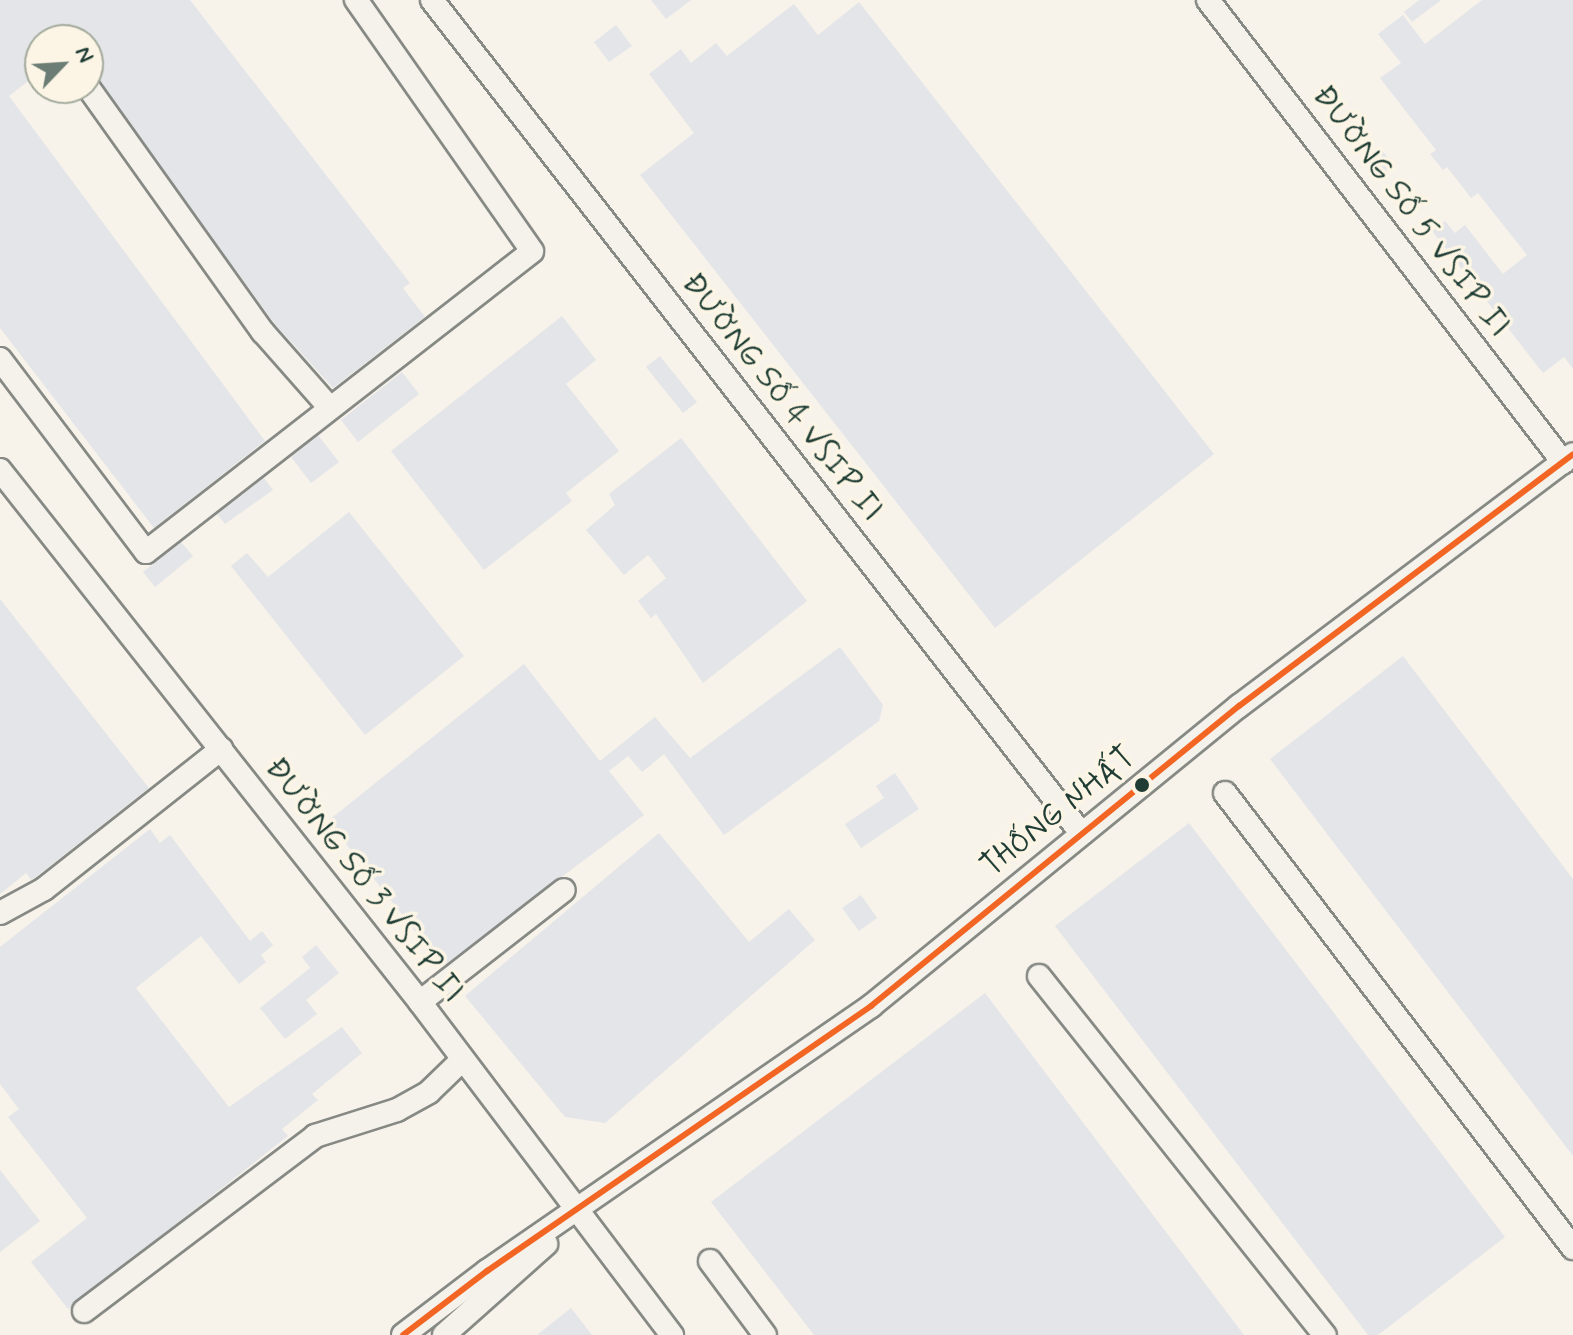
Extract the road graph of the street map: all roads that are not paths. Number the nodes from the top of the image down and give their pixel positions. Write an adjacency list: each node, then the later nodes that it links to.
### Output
1 (356, 0): 6 (street)
2 (432, 0): 11 (street, ĐƯỜNG SỐ 4 VSIP II)
3 (1208, 0): 7 (street, ĐƯỜNG SỐ 5 VSIP II)
4 (100, 104): 6 (street)
5 (0, 359): 6 (street)
6 (330, 408)
7 (1568, 458): 11 (street, THỐNG NHẤT)
8 (0, 470): 9 (street, ĐƯỜNG SỐ 3 VSIP II)
9 (221, 749): 13 (street); 15 (street, ĐƯỜNG SỐ 3 VSIP II)
10 (1225, 793): 18 (street)
11 (1082, 834): 17 (street, THỐNG NHẤT)
12 (564, 890): 15 (street)
13 (0, 913)
14 (1039, 976): 25 (street)
15 (420, 1002): 16 (street, ĐƯỜNG SỐ 3 VSIP II)
16 (462, 1060): 17 (street, ĐƯỜNG SỐ 3 VSIP II); 20 (street)
17 (579, 1212): 21 (street, THỐNG NHẤT); 22 (street, THỐNG NHẤT); 23 (street, ĐƯỜNG SỐ 3 VSIP II)
18 (1573, 1248)
19 (710, 1261): 24 (street)
20 (84, 1311)
21 (403, 1335)
22 (444, 1335)
23 (672, 1335)
24 (765, 1335)
25 (1325, 1335)

